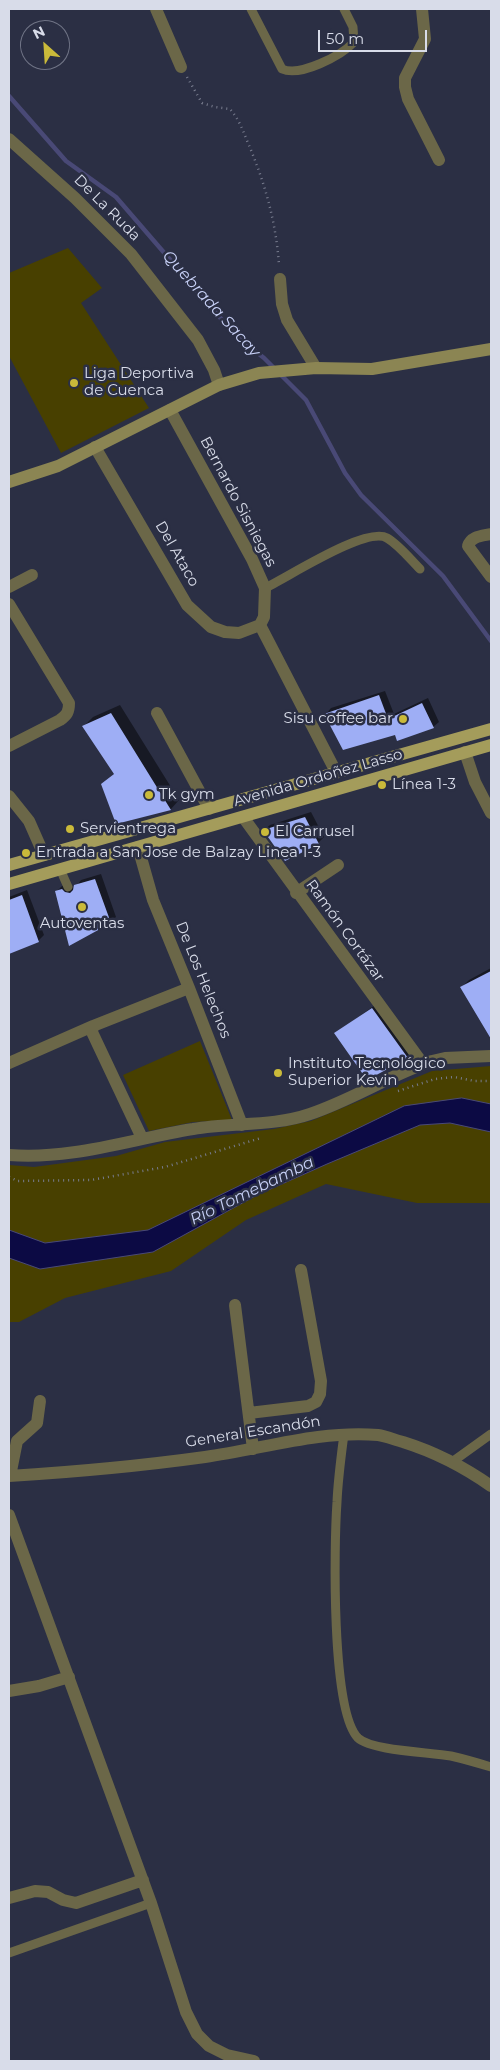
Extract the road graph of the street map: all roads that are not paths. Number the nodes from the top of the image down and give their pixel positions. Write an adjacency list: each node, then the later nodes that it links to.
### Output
1 (156, 9): 5 (street)
2 (251, 9): 3 (lane)
3 (344, 9)
4 (422, 9): 7 (street)
5 (181, 67)
6 (9, 138): 11 (street, De La Ruda)
7 (439, 160)
8 (280, 279): 10 (street)
9 (491, 349): 10 (street)
10 (316, 368): 11 (street)
11 (219, 385): 12 (street)
12 (170, 410): 13 (street); 20 (street, Bernardo Sisniegas)
13 (95, 447): 14 (street); 22 (street, Del Ataco)
14 (9, 482)
15 (491, 534): 18 (street)
16 (420, 569): 20 (lane)
17 (32, 575): 19 (street)
18 (491, 576)
19 (9, 587)
20 (265, 588): 22 (street, Bernardo Sisniegas)
21 (9, 604): 26 (street)
22 (260, 625): 28 (street)
23 (157, 712): 30 (street)
24 (491, 729): 28 (main road, Avenida Ordoñez Lasso)
25 (491, 745): 27 (main road, Avenida Ordoñez Lasso)
26 (9, 746)
27 (465, 752): 31 (street); 32 (main road, Avenida Ordoñez Lasso)
28 (336, 772): 30 (main road, Avenida Ordoñez Lasso)
29 (9, 796): 34 (street)
30 (209, 809): 34 (main road, Avenida Ordoñez Lasso)
31 (491, 813)
32 (243, 817): 33 (main road, Avenida Ordoñez Lasso); 40 (street, Ramón Cortázar)
33 (138, 847): 37 (main road, Avenida Ordoñez Lasso); 41 (street, De Los Helechos)
34 (44, 855): 35 (main road, Avenida Ordoñez Lasso)
35 (9, 865)
36 (338, 865): 40 (street)
37 (60, 870): 38 (main road, Avenida Ordoñez Lasso); 39 (lane)
38 (9, 884)
39 (68, 887)
40 (296, 893): 45 (street, Ramón Cortázar)
41 (189, 988): 42 (street); 46 (street, De Los Helechos)
42 (93, 1026): 44 (street); 47 (street)
43 (491, 1056): 45 (street)
44 (9, 1063)
45 (423, 1064): 46 (street)
46 (242, 1124): 47 (street)
47 (142, 1138): 48 (street)
48 (9, 1155)
49 (301, 1270): 52 (street)
50 (235, 1305): 52 (street)
51 (40, 1401): 57 (street)
52 (249, 1413): 55 (street)
53 (344, 1434): 55 (street, General Escandón); 56 (street, General Escandón); 62 (lane)
54 (491, 1434): 56 (lane)
55 (253, 1449): 57 (street, General Escandón)
56 (452, 1462): 58 (street, General Escandón)
57 (9, 1476)
58 (491, 1486)
59 (9, 1515): 60 (street)
60 (69, 1676): 61 (street); 63 (street)
61 (9, 1690)
62 (491, 1767)
63 (142, 1880): 64 (street); 65 (street)
64 (9, 1898)
65 (151, 1903): 66 (lane); 67 (street)
66 (9, 1953)
67 (254, 2061)

